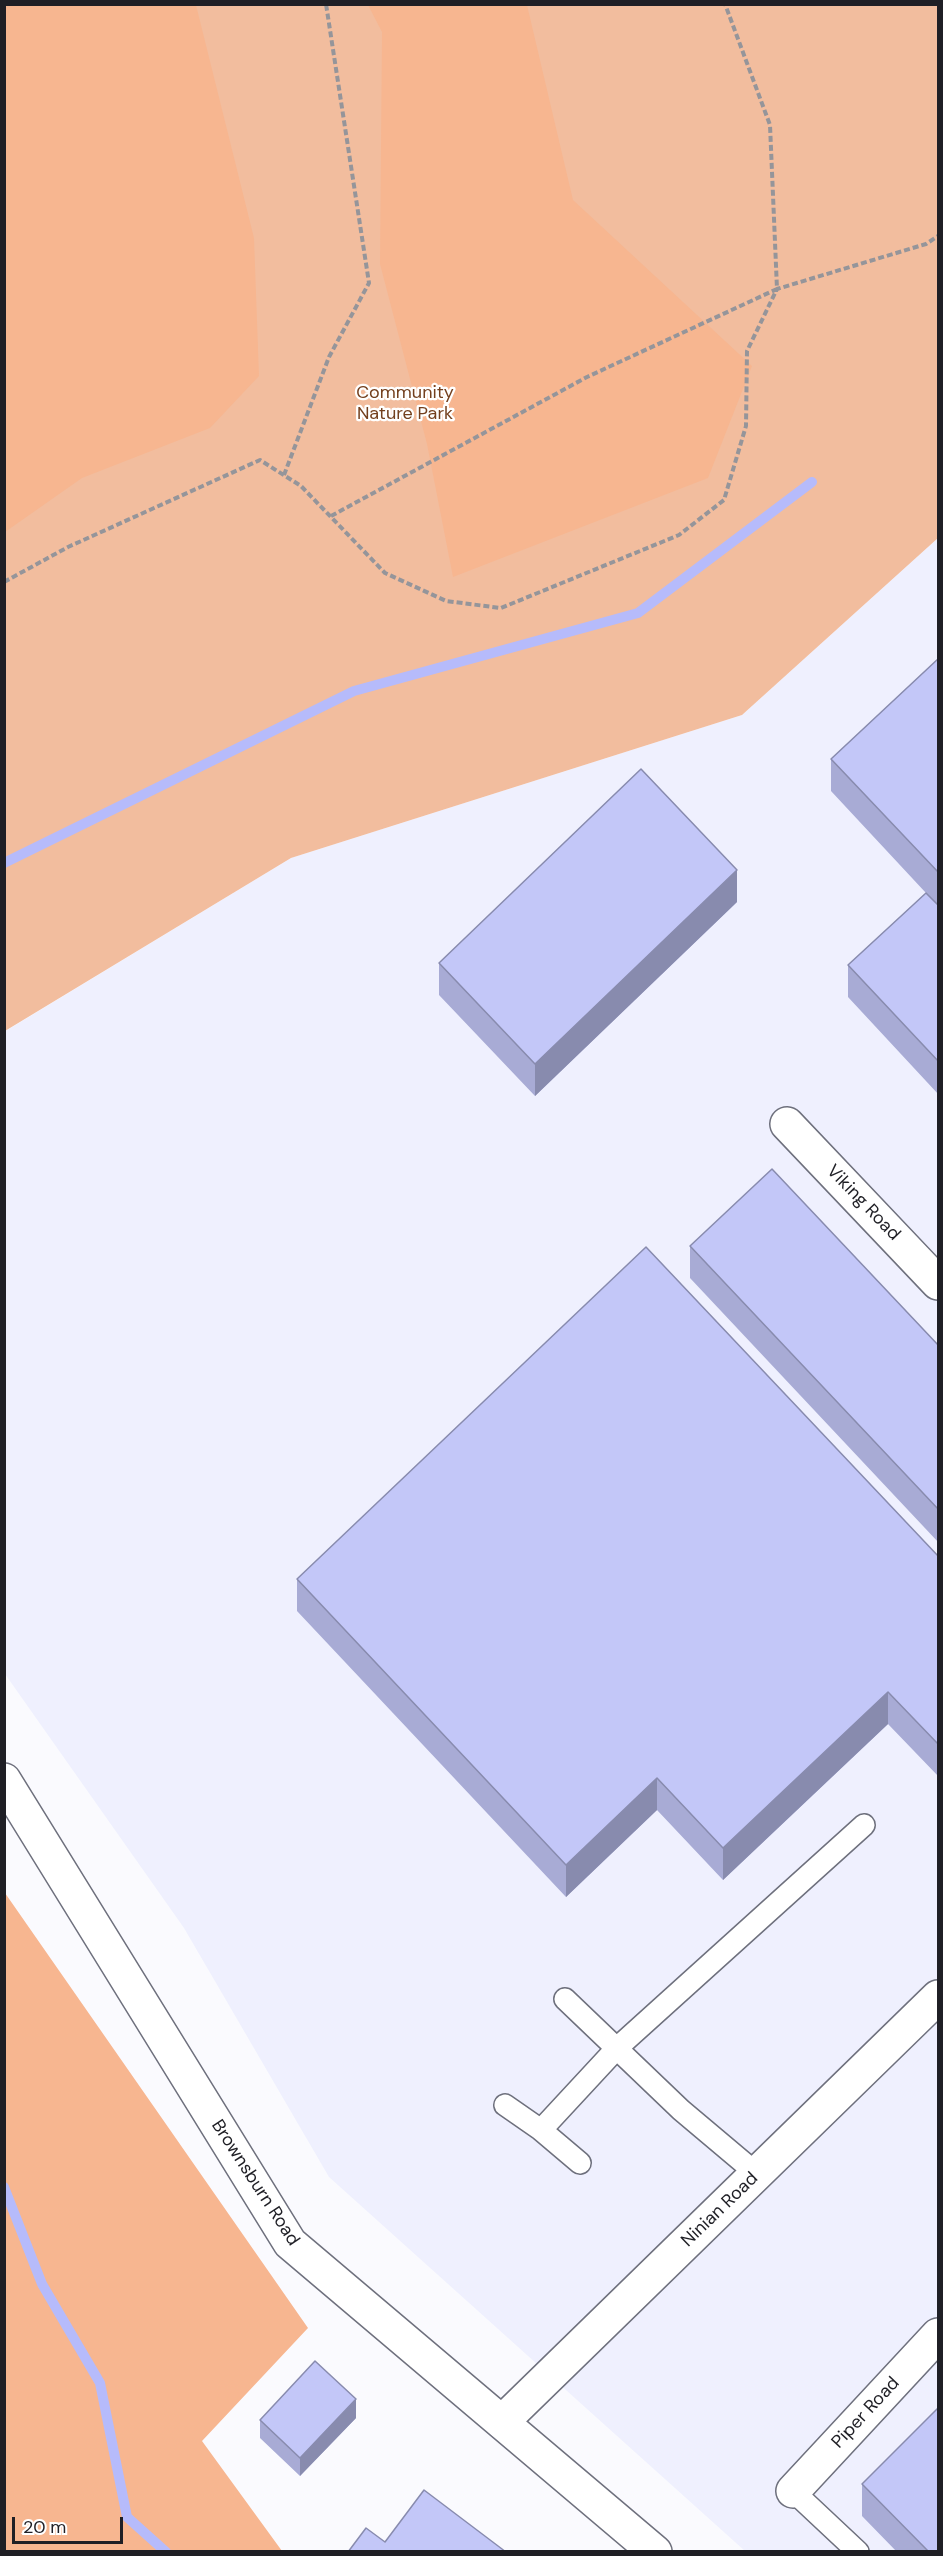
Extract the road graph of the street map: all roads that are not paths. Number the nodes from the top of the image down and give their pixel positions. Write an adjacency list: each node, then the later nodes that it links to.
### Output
1 (788, 1124): 2 (street, Viking Road)
2 (939, 1283)
3 (4, 1780): 13 (street, Brownsburn Road)
4 (864, 1826): 7 (lane)
5 (565, 1999): 7 (lane)
6 (933, 2014): 11 (street, Ninian Road)
7 (616, 2048): 9 (lane); 11 (lane)
8 (505, 2105): 9 (lane)
9 (541, 2130): 10 (lane)
10 (580, 2163)
11 (757, 2174): 13 (street, Ninian Road)
12 (939, 2335): 14 (street, Piper Road)
13 (502, 2422): 15 (street, Brownsburn Road)
14 (793, 2492): 16 (lane)
15 (655, 2552)
16 (858, 2552)

